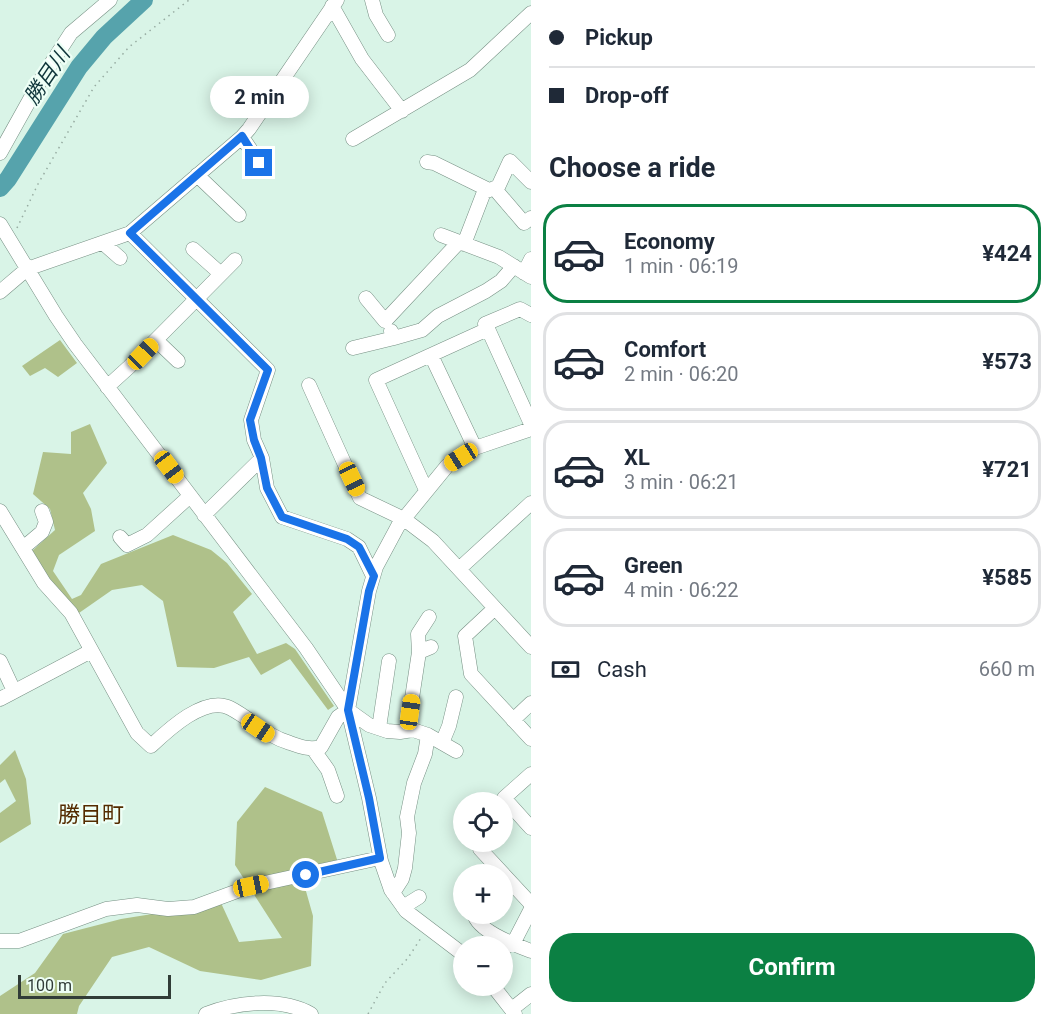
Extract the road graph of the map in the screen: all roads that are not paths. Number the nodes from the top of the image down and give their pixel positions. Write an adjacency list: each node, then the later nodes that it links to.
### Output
1 (110, 0): 9 (street)
2 (372, 0): 5 (street)
3 (334, 3): 6 (street); 7 (street)
4 (531, 13): 6 (street)
5 (388, 35)
6 (402, 111): 8 (street)
7 (242, 136): 11 (street); 12 (street)
8 (353, 139)
9 (0, 153)
10 (427, 162): 14 (street)
11 (265, 171)
12 (197, 175): 15 (street); 17 (street)
13 (531, 182): 14 (street)
14 (491, 189): 16 (street); 21 (street)
15 (239, 215)
16 (531, 218)
17 (130, 233): 20 (street); 31 (street)
18 (6, 234): 26 (street)
19 (441, 235): 21 (street)
20 (103, 243): 23 (street); 26 (street)
21 (462, 243): 27 (street); 33 (street)
22 (193, 249): 28 (street)
23 (120, 258)
24 (531, 259): 27 (street)
25 (235, 260): 28 (street)
26 (27, 269): 29 (street); 41 (street)
27 (523, 272): 35 (street)
28 (221, 274): 31 (street)
29 (0, 292)
30 (366, 298): 33 (street)
31 (196, 299): 36 (street); 45 (street)
32 (531, 315): 34 (street)
33 (385, 321): 35 (street)
34 (488, 328): 38 (street); 42 (street)
35 (394, 338): 37 (street)
36 (156, 340): 39 (street); 41 (street)
37 (353, 348)
38 (431, 355): 44 (street); 46 (street)
39 (177, 361)
40 (309, 385): 52 (street)
41 (107, 387): 47 (street)
42 (531, 424)
43 (531, 429): 44 (street)
44 (475, 448): 46 (street)
45 (261, 458): 51 (street); 56 (street)
46 (426, 490): 52 (street)
47 (190, 496): 51 (street); 53 (street)
48 (531, 504): 55 (street)
49 (0, 511): 54 (street)
50 (42, 511): 54 (street)
51 (204, 514): 67 (street)
52 (404, 519): 55 (street); 56 (street)
53 (120, 537)
54 (23, 548): 60 (street)
55 (459, 569): 57 (street)
56 (374, 576): 67 (street)
57 (495, 608): 59 (street); 68 (street)
58 (429, 617): 70 (street)
59 (531, 647)
60 (91, 651): 63 (street); 74 (street)
61 (389, 661): 69 (street)
62 (0, 662): 63 (street)
63 (14, 691): 65 (street)
64 (456, 697): 73 (street)
65 (0, 699)
66 (531, 703): 68 (street)
67 (348, 710): 69 (street); 74 (street); 80 (street)
68 (513, 720): 72 (street)
69 (379, 728): 70 (street)
70 (408, 731): 71 (street)
71 (428, 735): 73 (street); 81 (street)
72 (531, 740)
73 (442, 743): 75 (street)
74 (313, 749): 77 (street)
75 (456, 751)
76 (531, 774): 78 (street)
77 (337, 796)
78 (531, 828)
79 (483, 852): 83 (street)
80 (380, 858): 81 (street); 88 (street)
81 (393, 893): 84 (street)
82 (419, 897): 84 (street)
83 (531, 904)
84 (403, 907): 90 (street)
85 (531, 909): 89 (street)
86 (479, 924): 87 (street)
87 (494, 936)
88 (0, 941)
89 (513, 942)
90 (453, 947)
91 (513, 947): 92 (street)
92 (531, 951)
93 (531, 994): 95 (street)
94 (501, 996): 95 (street)
95 (514, 1012)
96 (206, 1014): 97 (street)
97 (311, 1014)

